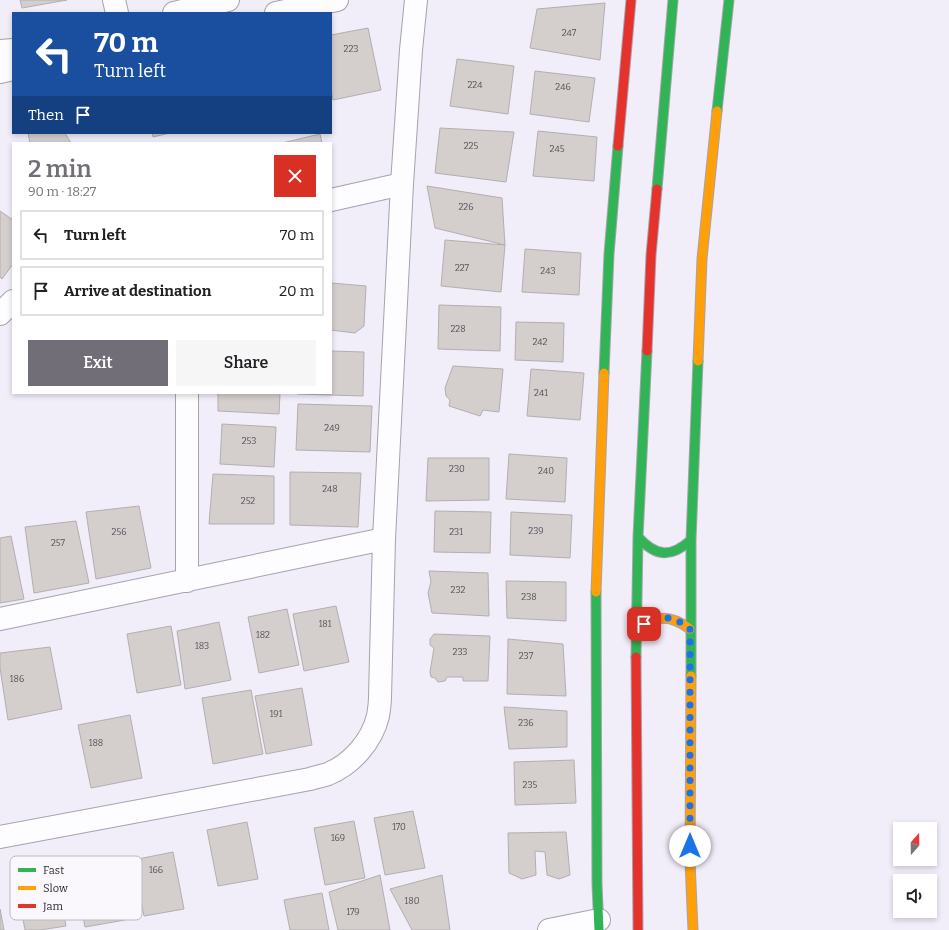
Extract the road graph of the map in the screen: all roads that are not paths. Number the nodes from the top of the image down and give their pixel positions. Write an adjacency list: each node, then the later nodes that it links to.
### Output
1 (114, 0): 8 (street)
2 (228, 0): 9 (street)
3 (337, 0): 10 (street)
4 (416, 0): 15 (street)
5 (631, 0): 28 (main road)
6 (673, 0): 20 (main road)
7 (729, 0): 22 (main road)
8 (117, 12)
9 (178, 12)
10 (281, 12)
11 (12, 50): 12 (street)
12 (0, 51)
13 (12, 69): 14 (street)
14 (0, 72)
15 (402, 184): 16 (street); 21 (street)
16 (332, 200)
17 (12, 302): 18 (street)
18 (0, 314)
19 (187, 394): 23 (street)
20 (638, 537): 22 (main road); 26 (main road)
21 (384, 539): 23 (street); 27 (street)
22 (691, 540): 25 (main road)
23 (187, 581): 24 (street)
24 (0, 619)
25 (690, 629): 26 (main road); 31 (main road)
26 (636, 631): 30 (main road)
27 (0, 837)
28 (599, 925): 29 (street)
29 (549, 930)
30 (638, 930)
31 (693, 930)

